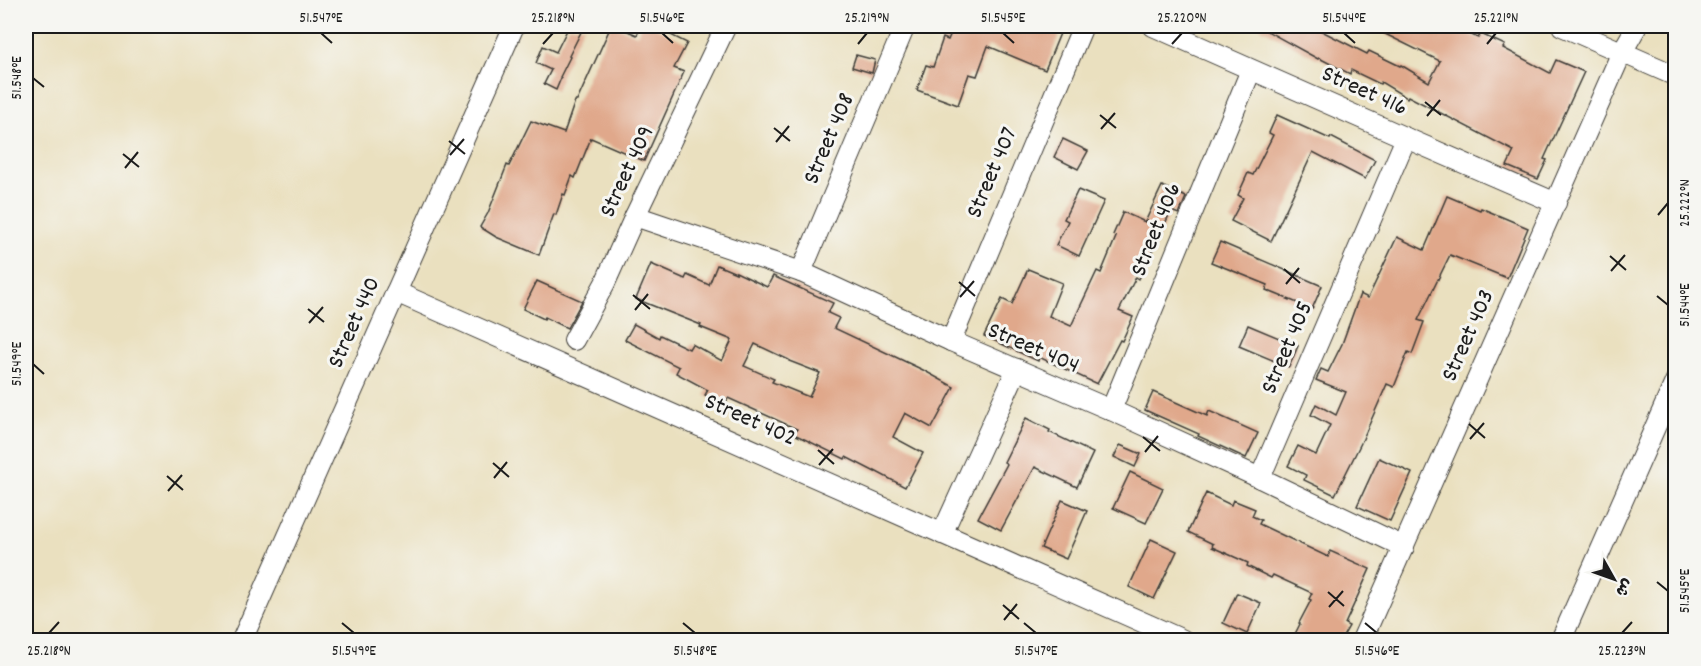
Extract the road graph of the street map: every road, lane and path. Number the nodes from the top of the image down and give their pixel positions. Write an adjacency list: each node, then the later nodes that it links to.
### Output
1 (514, 26): 16 (street, Street 440)
2 (905, 26): 15 (street, Street 408)
3 (1083, 26): 18 (street, Street 407)
4 (1153, 26): 8 (street, Street 416)
5 (1562, 26): 9 (street)
6 (1637, 26): 9 (street, Street 403)
7 (722, 27): 14 (street, Street 409)
8 (1174, 30): 10 (street, Street 416)
9 (1623, 52): 11 (street); 13 (street, Street 403)
10 (1251, 69): 12 (street, Street 416); 21 (street, Street 406)
11 (1676, 76)
12 (1406, 138): 13 (street, Street 416); 22 (street, Street 405)
13 (1556, 202): 24 (street, Street 403)
14 (635, 216): 15 (street, Street 404); 17 (street, Street 409)
15 (801, 272): 18 (street, Street 404)
16 (396, 292): 23 (street, Street 402); 25 (street, Street 440)
17 (574, 339)
18 (951, 341): 19 (street, Street 404)
19 (1017, 369): 21 (street, Street 404); 23 (street)
20 (1676, 380): 28 (street)
21 (1111, 410): 22 (street, Street 404)
22 (1260, 478): 24 (street, Street 404)
23 (942, 534): 26 (street, Street 402)
24 (1404, 547): 27 (street, Street 403)
25 (242, 640)
26 (1183, 640)
27 (1362, 640)
28 (1561, 640)

